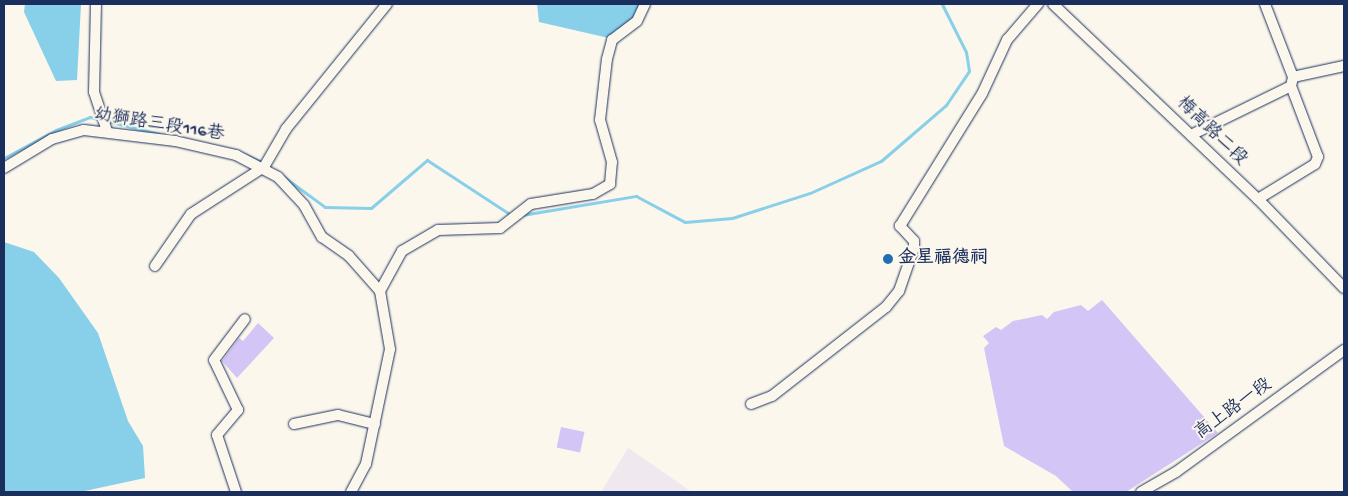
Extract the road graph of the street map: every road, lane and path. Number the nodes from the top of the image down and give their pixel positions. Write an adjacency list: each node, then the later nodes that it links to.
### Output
1 (96, 4): 9 (street)
2 (387, 4): 11 (street)
3 (645, 4): 16 (street)
4 (1038, 4): 19 (street)
5 (1053, 4): 10 (street, 梅高路二段)
6 (1265, 4): 8 (street)
7 (1344, 66): 8 (street)
8 (1292, 82): 10 (street); 13 (street)
9 (106, 129): 11 (street, 幼獅路三段116巷); 12 (street, 幼獅路三段116巷)
10 (1191, 135): 13 (street, 梅高路二段)
11 (264, 167): 14 (street); 16 (street, 幼獅路三段116巷)
12 (4, 168)
13 (1258, 199): 15 (street, 梅高路二段)
14 (156, 266)
15 (1344, 288)
16 (380, 290): 21 (street)
17 (245, 319): 22 (street)
18 (1344, 350): 24 (street, 高上路一段)
19 (752, 404)
20 (294, 424): 21 (street)
21 (376, 424): 23 (street)
22 (236, 492)
23 (351, 492)
24 (1141, 492)

